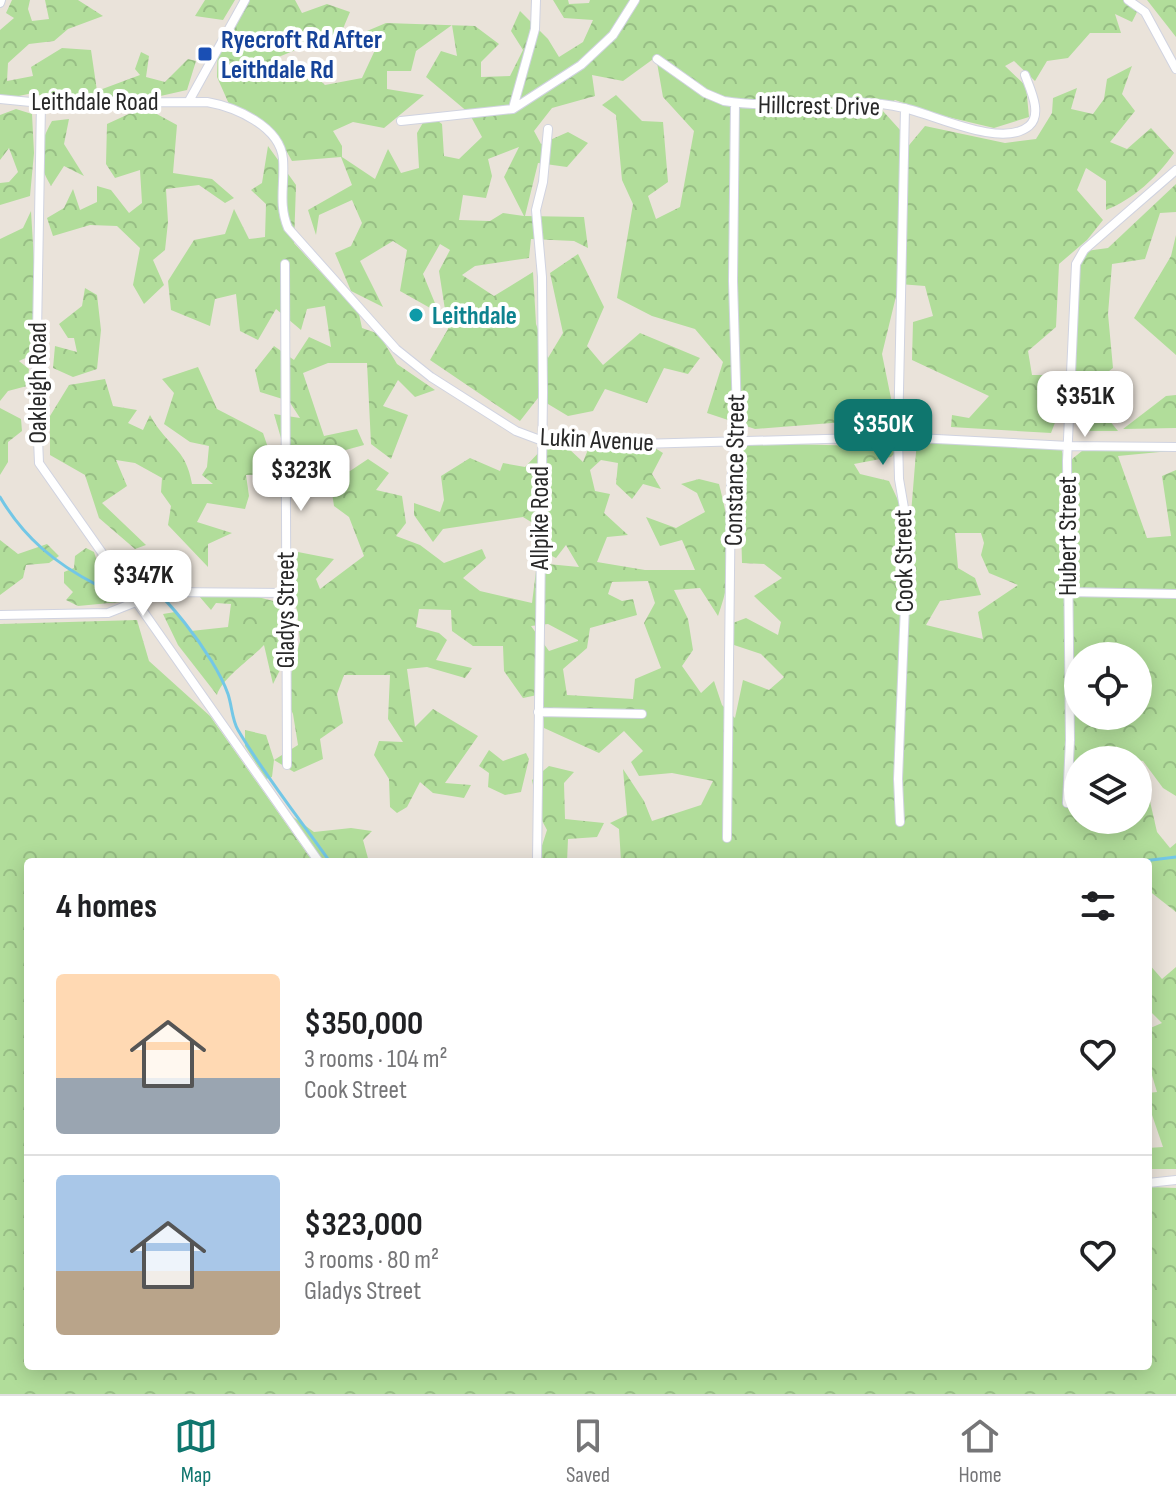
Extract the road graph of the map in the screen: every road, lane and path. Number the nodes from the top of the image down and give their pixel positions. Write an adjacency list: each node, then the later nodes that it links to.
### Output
1 (245, 0): 9 (street)
2 (536, 0): 13 (street)
3 (635, 0): 13 (street)
4 (1128, 0): 6 (street)
5 (657, 59): 11 (street, Hillcrest Drive)
6 (1176, 69)
7 (1025, 75): 12 (street, Hillcrest Drive)
8 (0, 99): 10 (street, Leithdale Road)
9 (189, 101): 10 (street, Leithdale Road); 19 (street, Lukin Avenue)
10 (41, 103): 26 (street, Oakleigh Road)
11 (735, 103): 12 (street, Hillcrest Drive); 20 (street, Constance Street)
12 (905, 108): 18 (street, Cook Street)
13 (513, 109): 14 (street)
14 (401, 121)
15 (548, 129): 19 (street, Allpike Road)
16 (1176, 170): 21 (street, Hubert Street)
17 (285, 264): 24 (street, Gladys Street)
18 (898, 437): 20 (street, Lukin Avenue); 21 (street, Lukin Avenue); 32 (street, Cook Street)
19 (540, 440): 20 (street, Lukin Avenue); 28 (street, Allpike Road)
20 (732, 442): 33 (street, Constance Street)
21 (1069, 446): 22 (street, Lukin Avenue); 23 (street, Hubert Street)
22 (1176, 447)
23 (1068, 592): 25 (street); 30 (street, Hubert Street)
24 (285, 593): 26 (street); 31 (street, Gladys Street)
25 (1176, 594)
26 (136, 604): 27 (street); 34 (street, Oakleigh Road)
27 (0, 615)
28 (538, 712): 29 (street); 35 (street, Allpike Road)
29 (642, 714)
30 (1067, 746)
31 (287, 765)
32 (900, 822)
33 (727, 838)
34 (316, 858)
35 (537, 858)
36 (1176, 1180): 37 (street)
37 (1152, 1183)

